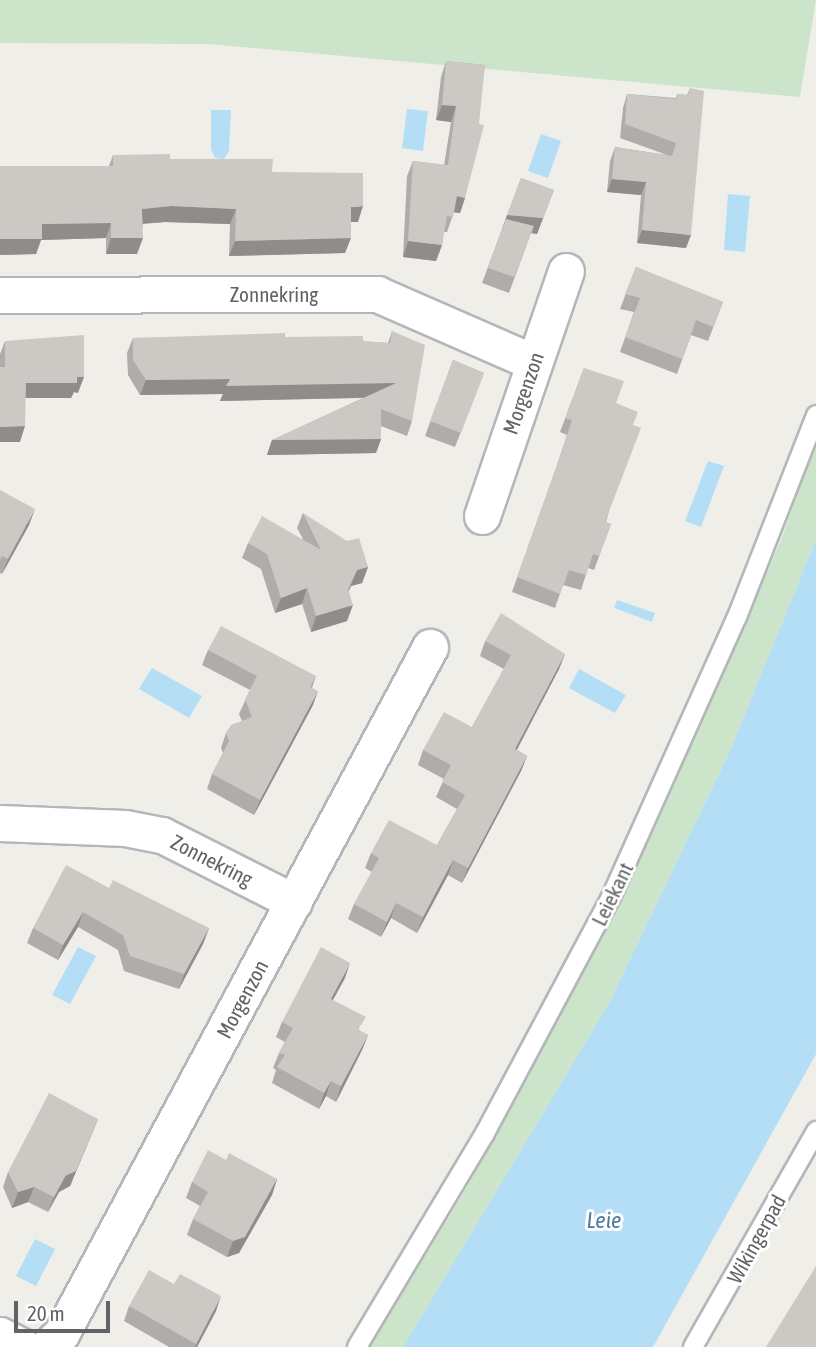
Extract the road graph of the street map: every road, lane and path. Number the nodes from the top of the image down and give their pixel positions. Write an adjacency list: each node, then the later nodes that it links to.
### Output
1 (566, 271): 3 (street, Morgenzon)
2 (0, 295): 3 (street, Zonnekring)
3 (533, 362): 5 (street, Morgenzon)
4 (816, 415): 13 (lane, Leiekant)
5 (482, 516)
6 (430, 647): 8 (street, Morgenzon)
7 (0, 823): 8 (street, Zonnekring)
8 (294, 902): 12 (street, Morgenzon)
9 (816, 1131): 14 (lane, Wikingerpad)
10 (0, 1335): 11 (street)
11 (24, 1347)
12 (47, 1347)
13 (357, 1347)
14 (693, 1347)

